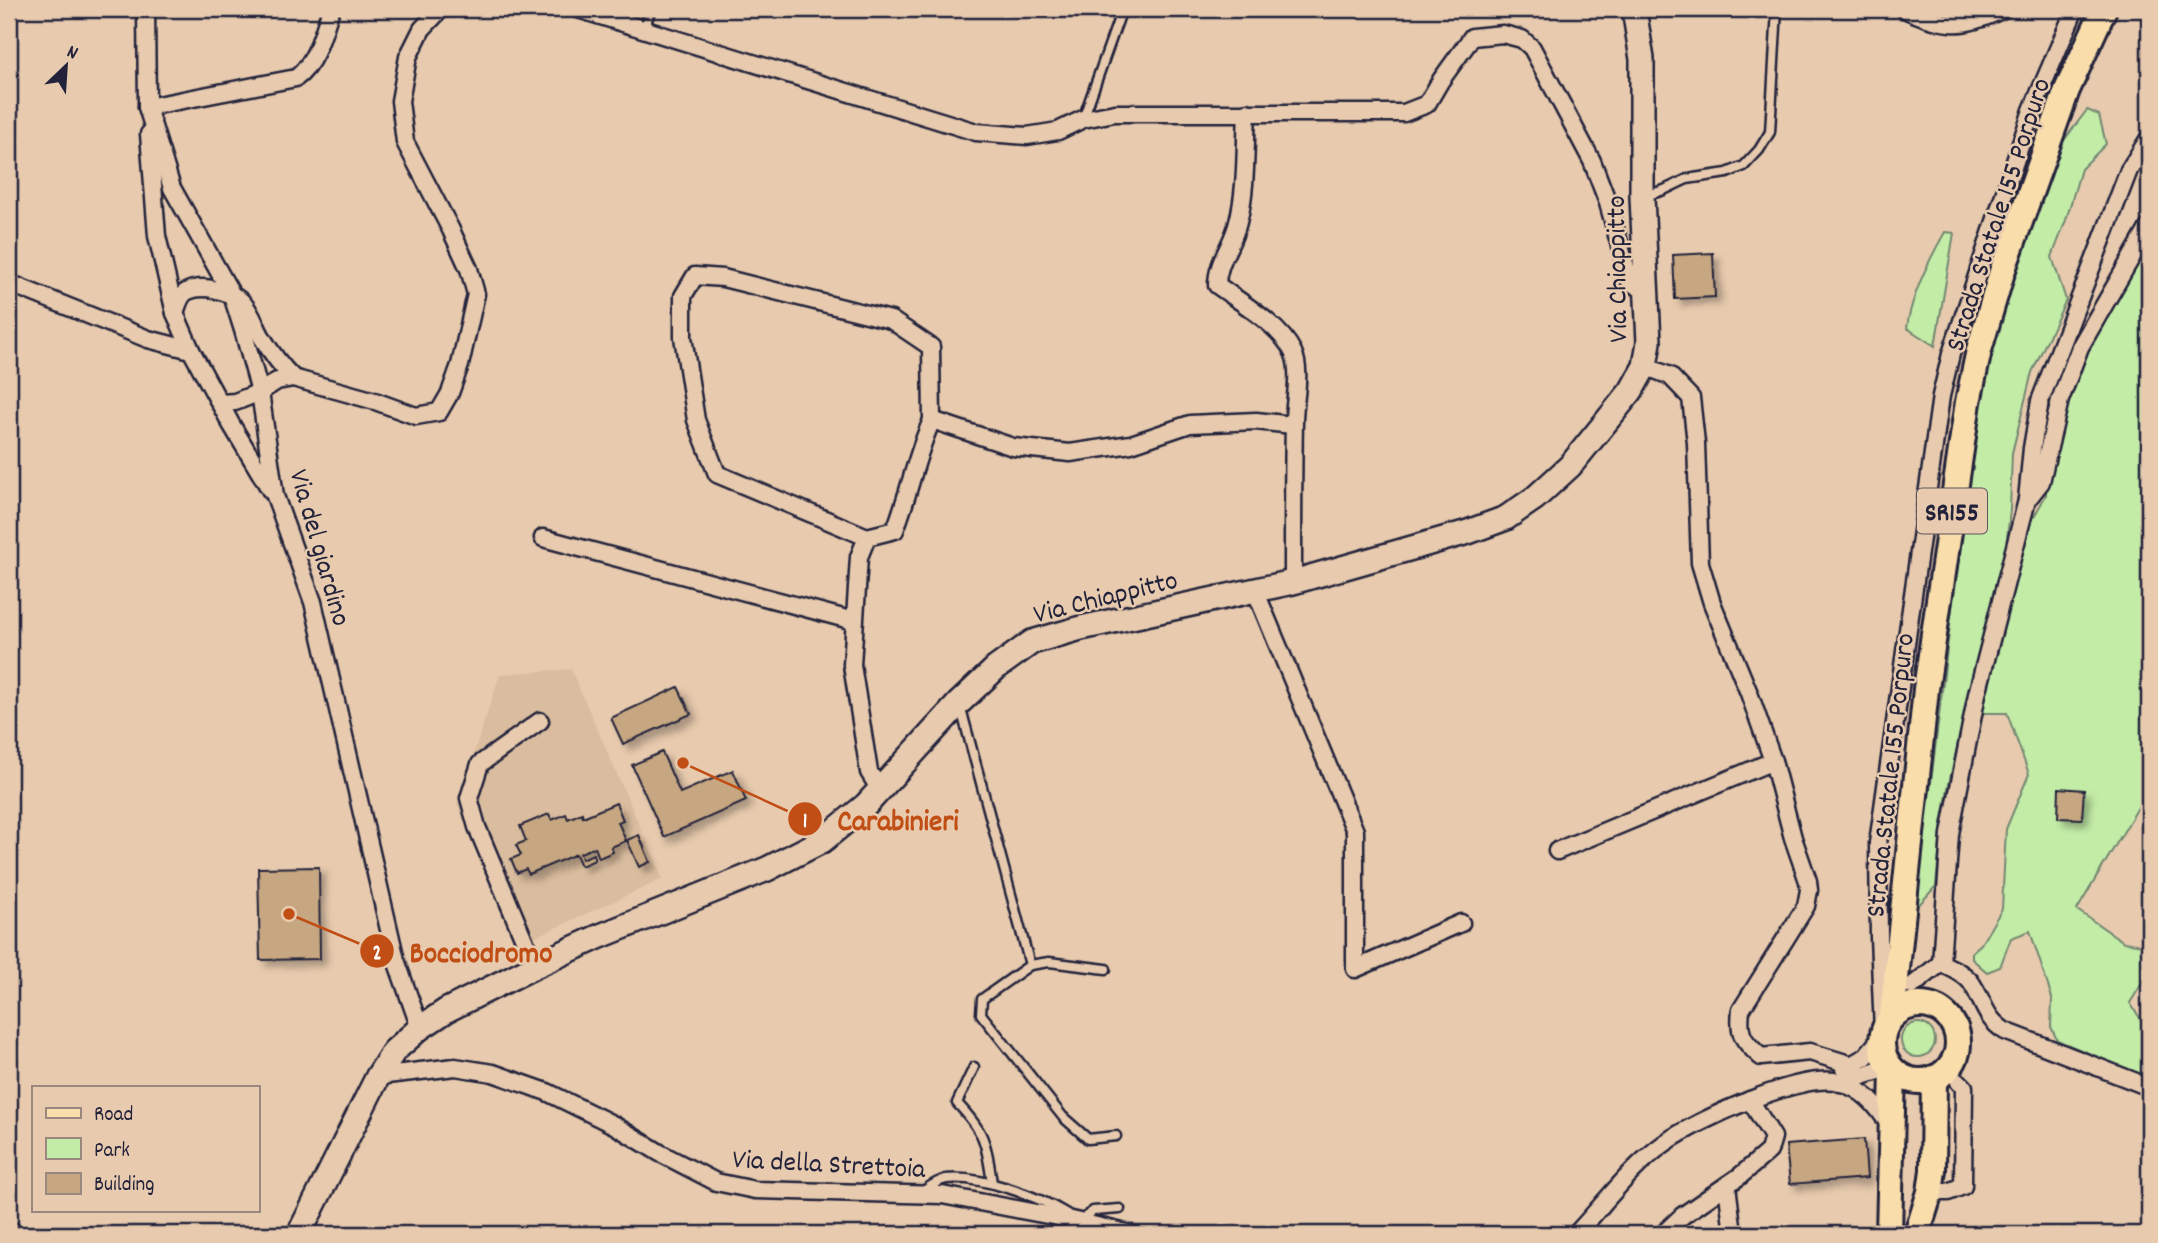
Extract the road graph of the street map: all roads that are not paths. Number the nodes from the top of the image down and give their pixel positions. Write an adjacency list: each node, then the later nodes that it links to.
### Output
1 (146, 9): 15 (street, Via del giardino)
2 (331, 9): 15 (street)
3 (440, 9): 27 (street)
4 (578, 9): 14 (street)
5 (651, 9): 14 (lane)
6 (1075, 9): 13 (lane)
7 (1634, 9): 19 (street, Via Chiappitto)
8 (1777, 9): 19 (lane)
9 (1904, 9): 10 (street)
10 (2003, 9)
11 (2075, 9): 53 (street)
12 (2104, 9): 45 (main road, Strada Statale 155 Porpuro / SR155)
13 (1121, 11): 17 (lane)
14 (644, 29): 17 (street)
15 (147, 107): 23 (street, Via del giardino); 24 (street)
16 (1247, 112): 17 (street); 22 (street); 31 (street)
17 (1083, 119)
18 (2149, 138): 33 (street)
19 (1642, 197): 22 (street, Via Chiappitto)
20 (2149, 227): 33 (street)
21 (9, 283): 25 (street)
22 (1646, 290): 26 (street, Via Chiappitto)
23 (232, 295): 24 (street); 27 (street); 28 (street, Via del giardino)
24 (175, 313): 25 (street)
25 (191, 350): 29 (street)
26 (1645, 366): 36 (street, Via Chiappitto); 41 (street)
27 (293, 378): 28 (street)
28 (260, 392): 29 (street); 32 (street, Via del giardino)
29 (220, 403): 32 (street)
30 (932, 420): 31 (street); 34 (street); 34 (street)
31 (1293, 425): 36 (street)
32 (275, 496): 52 (street, Via del giardino)
33 (2027, 500): 46 (street)
34 (867, 537): 38 (street)
35 (543, 538): 38 (street)
36 (1293, 582): 37 (street, Via Chiappitto)
37 (1255, 590): 39 (street, Via Chiappitto); 44 (street)
38 (854, 621): 42 (street)
39 (959, 703): 42 (street, Via Chiappitto); 47 (lane)
40 (540, 721): 48 (street)
41 (1773, 761): 43 (street); 54 (street)
42 (880, 790): 48 (street, Via Chiappitto)
43 (1557, 850)
44 (1461, 923)
45 (1900, 944): 50 (main road); 53 (main road, Strada Statale 155 Porpuro)
46 (1941, 963): 50 (street); 61 (street)
47 (1030, 965): 49 (lane); 64 (lane)
48 (535, 966): 52 (street, Via Chiappitto)
49 (1105, 970)
50 (1912, 986): 51 (main road)
51 (1931, 1006): 53 (main road); 58 (main road)
52 (420, 1028): 57 (street, Via Chiappitto)
53 (1885, 1028): 54 (street); 56 (main road)
54 (1852, 1065): 59 (street)
55 (974, 1067): 65 (lane)
56 (1892, 1069): 58 (main road); 59 (street); 63 (main road)
57 (378, 1076): 69 (street, Via della Strettoia); 72 (street, Via Chiappitto)
58 (1934, 1078): 68 (main road)
59 (1832, 1082): 62 (street); 63 (street)
60 (1959, 1082): 68 (street)
61 (2149, 1087)
62 (1750, 1100): 66 (street); 74 (street)
63 (1890, 1126): 67 (main road)
64 (1116, 1136)
65 (992, 1183): 69 (lane); 71 (lane)
66 (1727, 1185): 75 (street); 76 (street)
67 (1889, 1187): 68 (main road); 77 (main road)
68 (1930, 1192): 78 (main road)
69 (920, 1193): 71 (street, Via della Strettoia)
70 (1120, 1209): 71 (lane)
71 (1080, 1222): 73 (street, Via della Strettoia)
72 (299, 1234)
73 (1131, 1234)
74 (1576, 1234)
75 (1663, 1234)
76 (1733, 1234)
77 (1889, 1234)
78 (1917, 1234)

